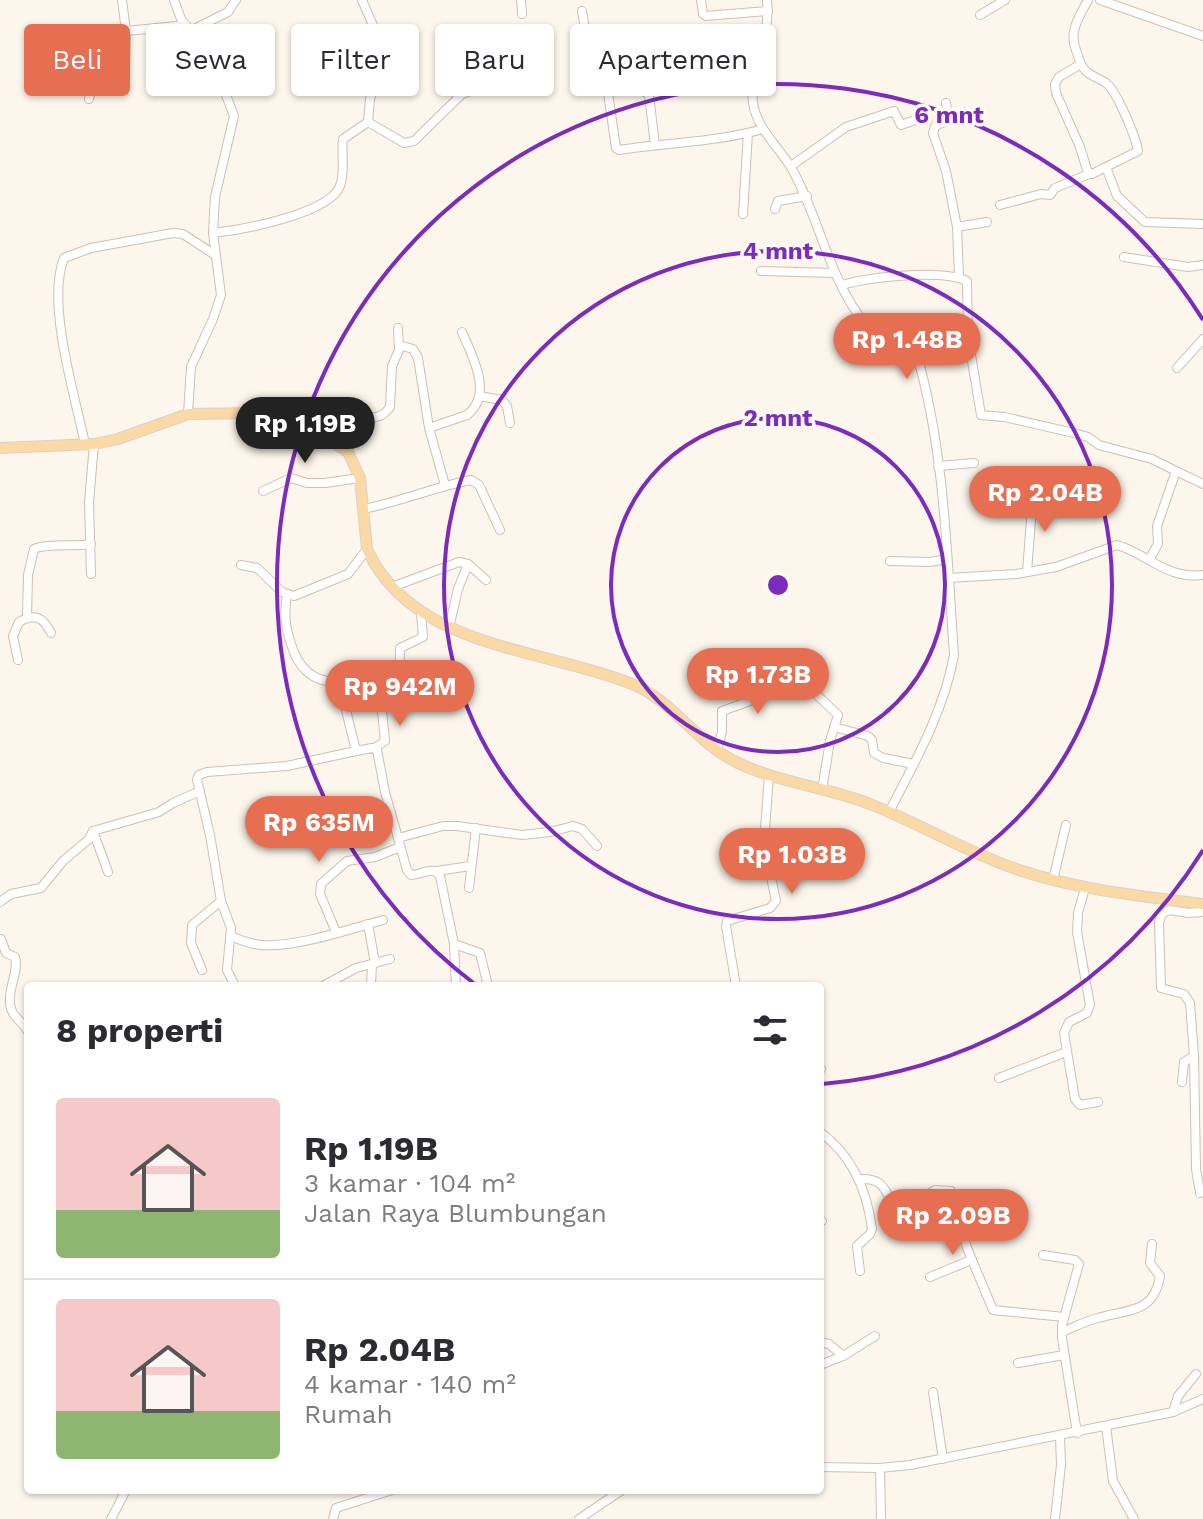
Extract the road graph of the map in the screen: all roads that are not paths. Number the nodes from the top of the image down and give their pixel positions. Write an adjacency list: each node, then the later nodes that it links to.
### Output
1 (122, 0): 15 (street)
2 (174, 0): 16 (street)
3 (236, 0): 17 (street)
4 (362, 0): 27 (street)
5 (521, 0): 13 (street)
6 (701, 0): 12 (street)
7 (767, 0): 12 (street)
8 (1005, 0): 14 (street)
9 (1088, 0): 19 (street)
10 (1100, 0): 18 (street)
11 (582, 11): 30 (street)
12 (768, 11): 28 (street)
13 (522, 14)
14 (980, 15)
15 (125, 24)
16 (186, 24)
17 (198, 24)
18 (1203, 36)
19 (1081, 64): 32 (street); 33 (street)
20 (89, 96): 24 (street)
21 (226, 96): 41 (street)
22 (649, 96): 30 (street)
23 (458, 97): 27 (street)
24 (89, 99)
25 (946, 103): 40 (street)
26 (921, 118): 31 (street)
27 (368, 122): 41 (street)
28 (763, 129): 29 (street); 31 (street)
29 (748, 133): 30 (street); 37 (street)
30 (655, 145)
31 (791, 166): 34 (street)
32 (1106, 167): 33 (street); 39 (street)
33 (1089, 174): 35 (street)
34 (807, 196): 36 (street); 46 (street)
35 (1000, 205)
36 (775, 209)
37 (743, 214)
38 (987, 222): 40 (street)
39 (1203, 224)
40 (957, 227): 47 (street)
41 (213, 233): 42 (street)
42 (215, 255): 55 (street); 58 (street)
43 (1124, 257): 44 (street)
44 (1203, 265)
45 (761, 271): 46 (street)
46 (834, 273): 48 (street)
47 (959, 277): 48 (street); 63 (street)
48 (842, 285): 62 (street)
49 (398, 328): 52 (street)
50 (462, 332): 54 (street)
51 (1203, 339): 53 (street)
52 (399, 345): 57 (street); 59 (street)
53 (1177, 368)
54 (479, 396): 56 (street); 57 (street)
55 (188, 414): 58 (main road); 59 (main road)
56 (510, 423)
57 (429, 428): 66 (street)
58 (89, 444): 60 (main road); 71 (street)
59 (338, 444): 64 (main road)
60 (0, 448)
61 (974, 463): 62 (street)
62 (938, 466): 74 (street)
63 (1176, 471): 65 (street); 73 (street)
64 (360, 478): 67 (street); 69 (main road)
65 (1203, 484)
66 (445, 485): 69 (street); 70 (street)
67 (263, 491)
68 (1033, 494): 78 (street)
69 (363, 509): 72 (main road)
70 (500, 530)
71 (91, 544): 79 (street); 86 (street)
72 (367, 549): 83 (main road); 84 (street)
73 (1150, 558): 78 (street); 80 (street)
74 (947, 559): 75 (street); 81 (street)
75 (890, 561)
76 (468, 564): 82 (street); 83 (street); 87 (street)
77 (241, 565): 84 (street)
78 (1027, 572): 81 (street)
79 (91, 574)
80 (1203, 575)
81 (948, 578): 98 (street)
82 (486, 580)
83 (392, 587): 85 (main road)
84 (287, 595): 91 (street)
85 (421, 613): 87 (main road); 91 (street)
86 (27, 617): 88 (street); 89 (street)
87 (449, 628): 96 (main road)
88 (51, 633)
89 (18, 660)
90 (764, 663): 96 (street)
91 (400, 665): 93 (street)
92 (794, 673): 94 (street)
93 (380, 690): 95 (street); 97 (street)
94 (834, 727): 98 (street); 100 (street)
95 (375, 748): 97 (street); 106 (street)
96 (717, 750): 99 (main road)
97 (356, 751): 101 (street)
98 (914, 764): 102 (street)
99 (769, 775): 100 (main road); 107 (street)
100 (822, 790): 102 (main road)
101 (200, 791): 105 (street); 116 (street)
102 (889, 812): 113 (main road)
103 (1066, 825): 113 (street)
104 (476, 828): 106 (street); 108 (street); 110 (street)
105 (93, 831): 112 (street); 117 (street)
106 (399, 842): 111 (street); 122 (street)
107 (764, 843): 109 (street); 134 (street)
108 (597, 846)
109 (726, 850)
110 (470, 866): 111 (street); 114 (street)
111 (437, 871): 125 (street)
112 (108, 872)
113 (1053, 880): 115 (main road)
114 (469, 888)
115 (1085, 888): 118 (main road); 136 (street)
116 (221, 901): 123 (street); 128 (street)
117 (0, 902)
118 (1203, 904)
119 (1203, 912): 137 (street)
120 (383, 920): 121 (street)
121 (368, 924): 122 (street); 127 (street)
122 (336, 932): 123 (street)
123 (231, 936): 129 (street)
124 (0, 937): 135 (street)
125 (454, 944): 132 (street); 133 (street)
126 (390, 959): 127 (street)
127 (373, 964): 130 (street); 131 (street)
128 (202, 970)
129 (233, 982)
130 (330, 982)
131 (371, 982)
132 (456, 982)
133 (487, 982)
134 (735, 982)
135 (24, 1023)
136 (1066, 1052): 138 (street); 140 (street)
137 (1194, 1056): 139 (street); 143 (street)
138 (999, 1078)
139 (1182, 1082)
140 (1098, 1102)
141 (824, 1136): 142 (street)
142 (860, 1179): 146 (street); 147 (street)
143 (1200, 1193)
144 (1152, 1244): 150 (street)
145 (1043, 1255): 149 (street)
146 (971, 1260): 148 (street); 149 (street)
147 (860, 1271)
148 (930, 1277)
149 (1064, 1317): 150 (street)
150 (1062, 1332): 153 (street)
151 (875, 1336): 154 (street)
152 (824, 1343): 154 (street)
153 (1064, 1355): 156 (street); 162 (street)
154 (843, 1356): 155 (street)
155 (824, 1363)
156 (1018, 1363)
157 (1196, 1374): 160 (street)
158 (933, 1392): 164 (street)
159 (1203, 1399): 160 (street)
160 (1173, 1412): 161 (street)
161 (1106, 1426): 162 (street); 177 (street)
162 (1077, 1433): 163 (street)
163 (1060, 1436): 164 (street); 176 (street)
164 (943, 1459): 166 (street)
165 (824, 1467): 166 (street)
166 (880, 1468): 175 (street)
167 (124, 1494): 171 (street)
168 (380, 1494): 172 (street)
169 (616, 1494): 170 (street)
170 (591, 1510): 173 (street); 174 (street)
171 (111, 1519)
172 (333, 1519)
173 (579, 1519)
174 (598, 1519)
175 (881, 1519)
176 (1055, 1519)
177 (1134, 1519)

